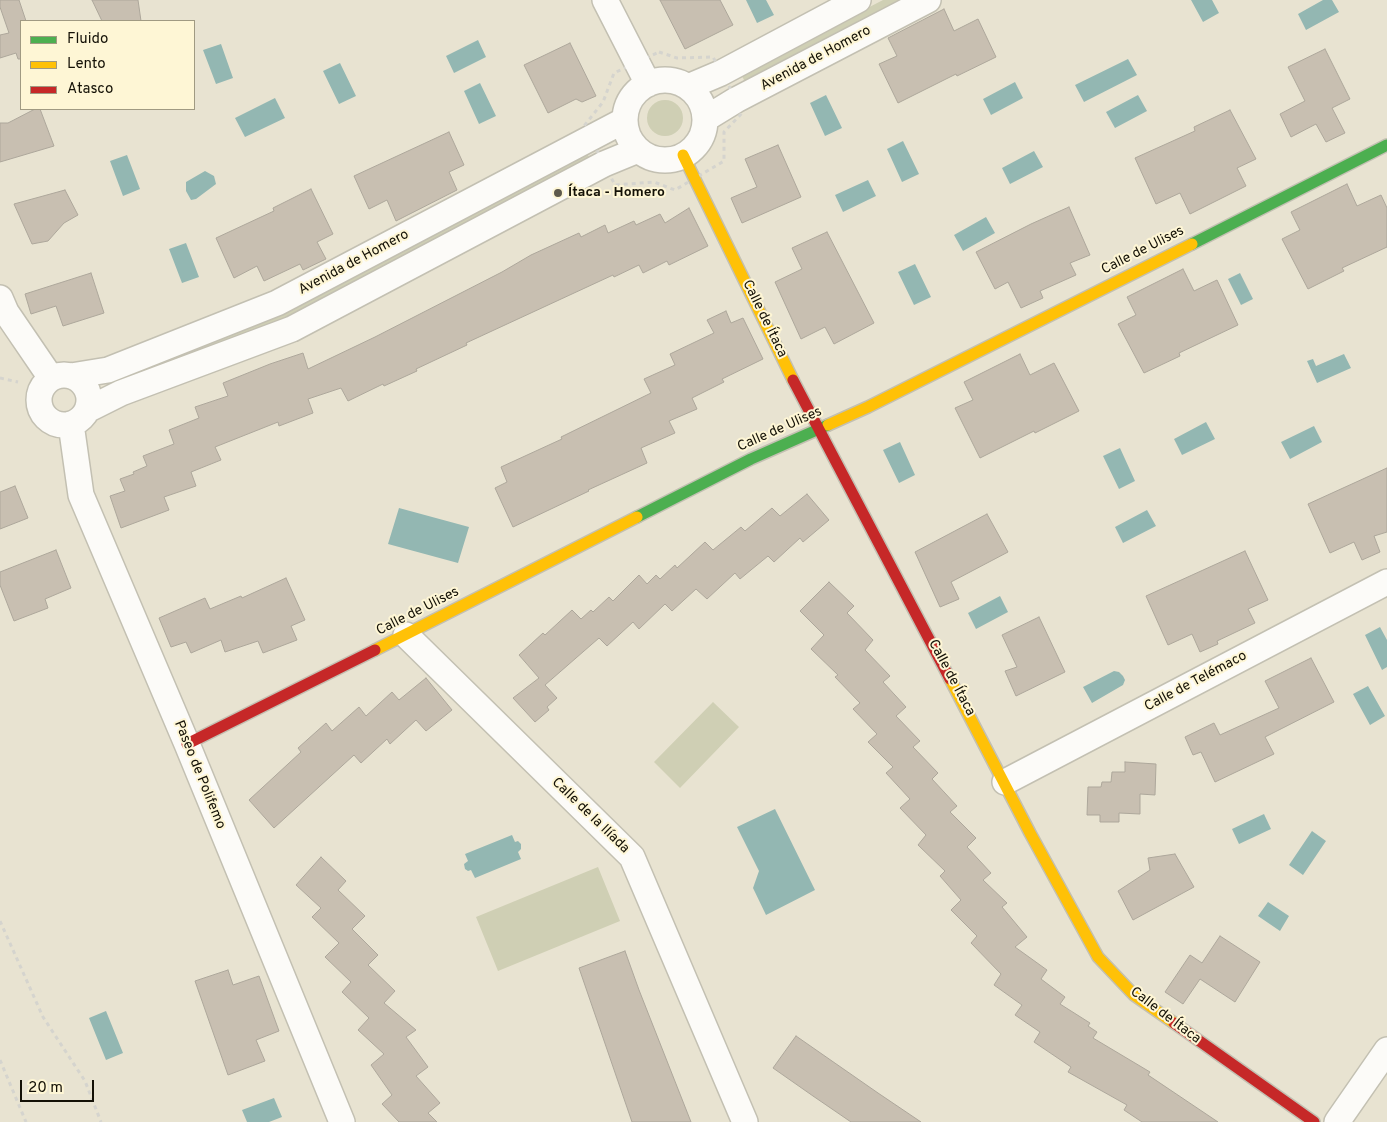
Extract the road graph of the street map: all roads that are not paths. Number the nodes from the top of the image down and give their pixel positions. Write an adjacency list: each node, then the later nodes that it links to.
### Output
1 (605, 0): 4 (street)
2 (858, 0): 5 (street)
3 (928, 0): 6 (street, Avenida de Homero)
4 (642, 73): 5 (street); 7 (street)
5 (688, 87): 6 (street)
6 (705, 119): 10 (street)
7 (625, 120): 9 (street); 12 (street, Avenida de Homero)
8 (1387, 145): 14 (street, Calle de Ulises)
9 (638, 150): 10 (street); 13 (street)
10 (683, 155): 14 (street, Calle de Ítaca)
11 (2, 307): 12 (street)
12 (61, 377): 13 (street); 13 (street)
13 (79, 417): 17 (street, Paseo de Polifemo)
14 (819, 428): 16 (street, Calle de Ulises); 18 (street, Calle de Ítaca)
15 (1387, 582): 18 (street, Calle de Telémaco)
16 (406, 636): 17 (street, Calle de Ulises); 21 (street, Calle de la Ilíada)
17 (187, 744): 20 (street, Paseo de Polifemo)
18 (1006, 782): 22 (street, Calle de Ítaca)
19 (1387, 1050): 23 (street)
20 (342, 1122)
21 (745, 1122)
22 (1314, 1122)
23 (1337, 1122)

